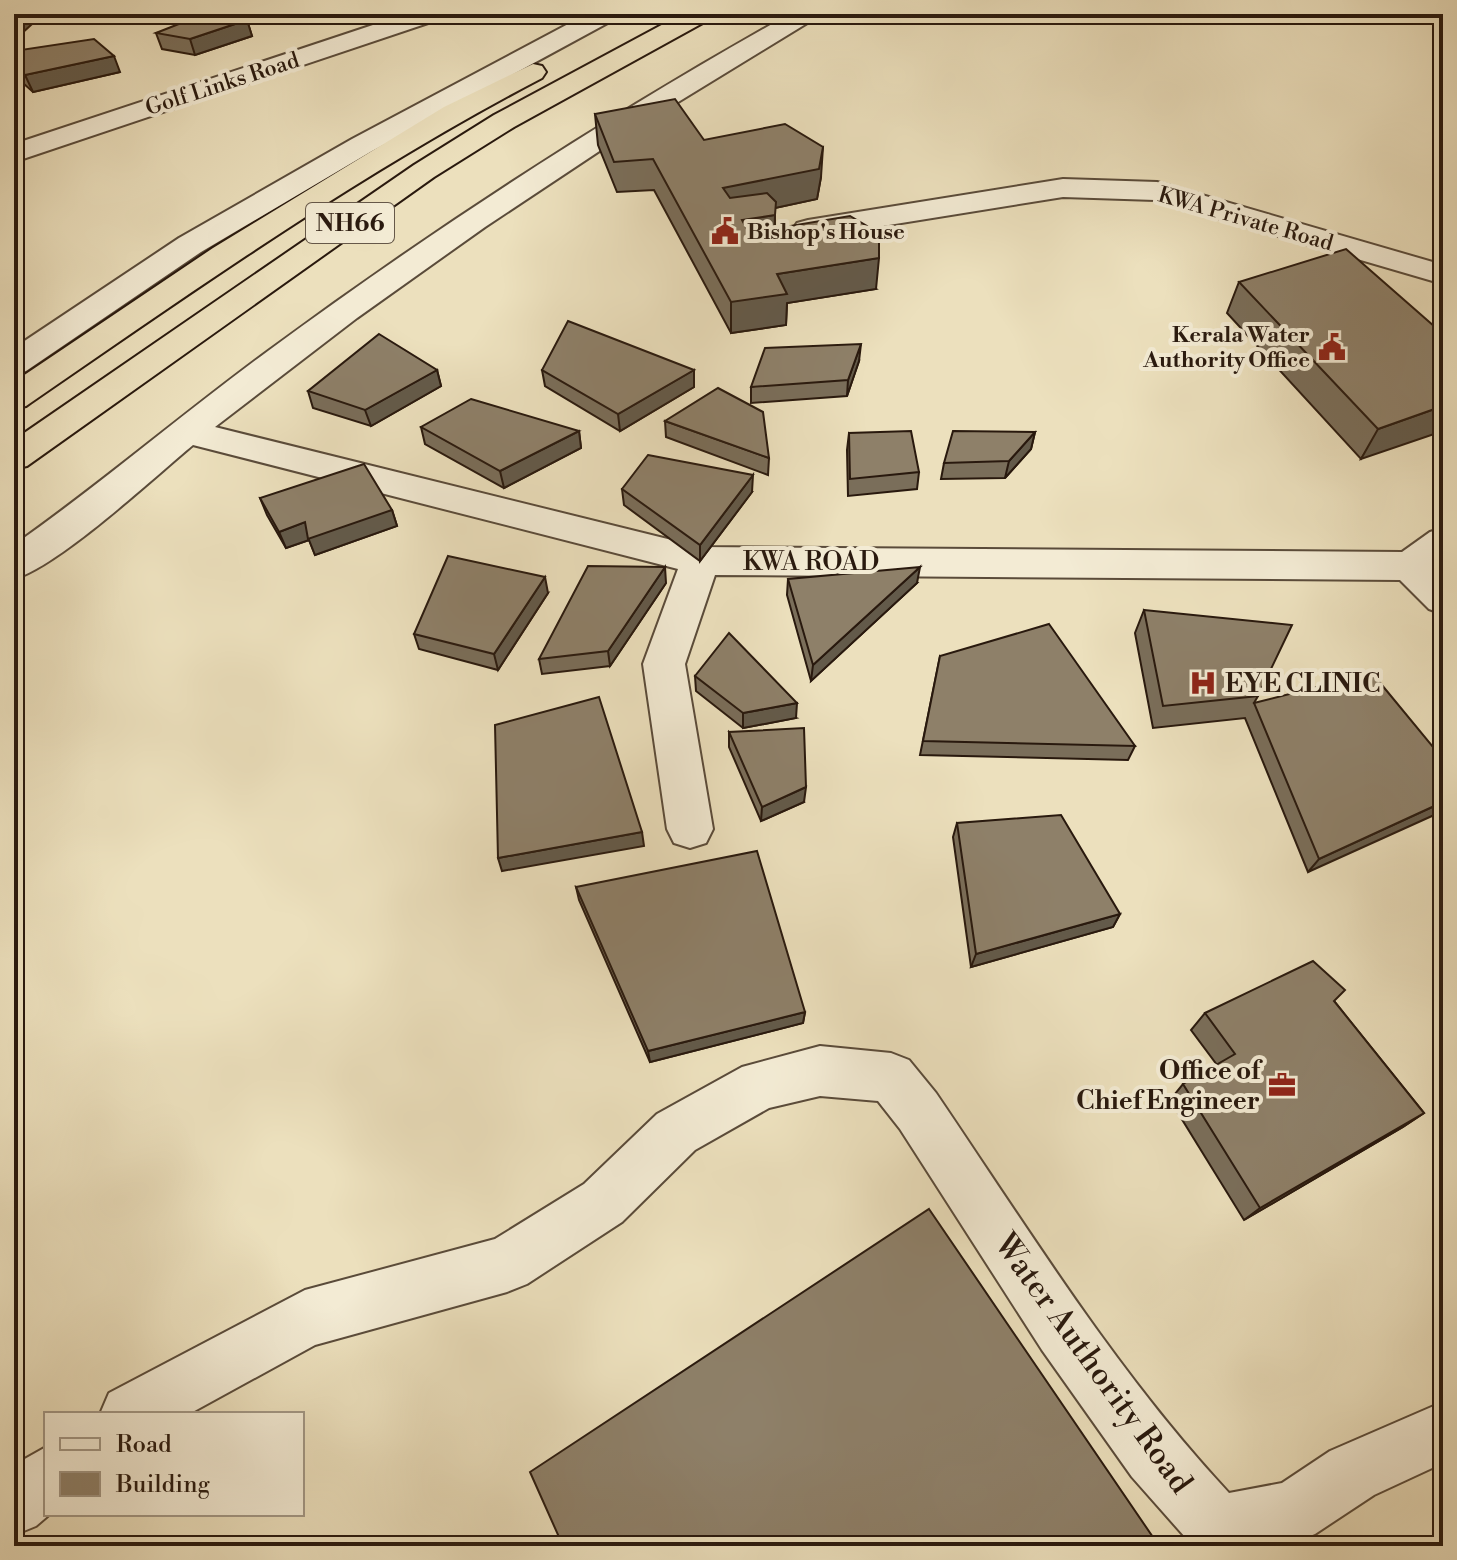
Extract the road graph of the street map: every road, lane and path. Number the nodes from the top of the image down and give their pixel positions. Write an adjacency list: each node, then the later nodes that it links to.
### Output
1 (431, 14): 6 (street, Golf Links Road)
2 (606, 14): 9 (street)
3 (647, 14): 10 (highway, NH66)
4 (701, 14): 12 (highway, NH66)
5 (809, 14): 11 (street)
6 (14, 153)
7 (808, 229): 8 (street, KWA Private Road)
8 (1443, 275)
9 (14, 363)
10 (14, 398)
11 (187, 432): 14 (street, KWA ROAD); 15 (street)
12 (14, 457)
13 (1443, 542): 16 (street)
14 (700, 561): 16 (street, KWA ROAD); 18 (street)
15 (14, 565)
16 (1410, 566): 17 (street)
17 (1443, 599)
18 (690, 829)
19 (134, 1412): 20 (street, Water Authority Road)
20 (1443, 1432)
21 (44, 1480): 22 (street)
22 (14, 1504)

